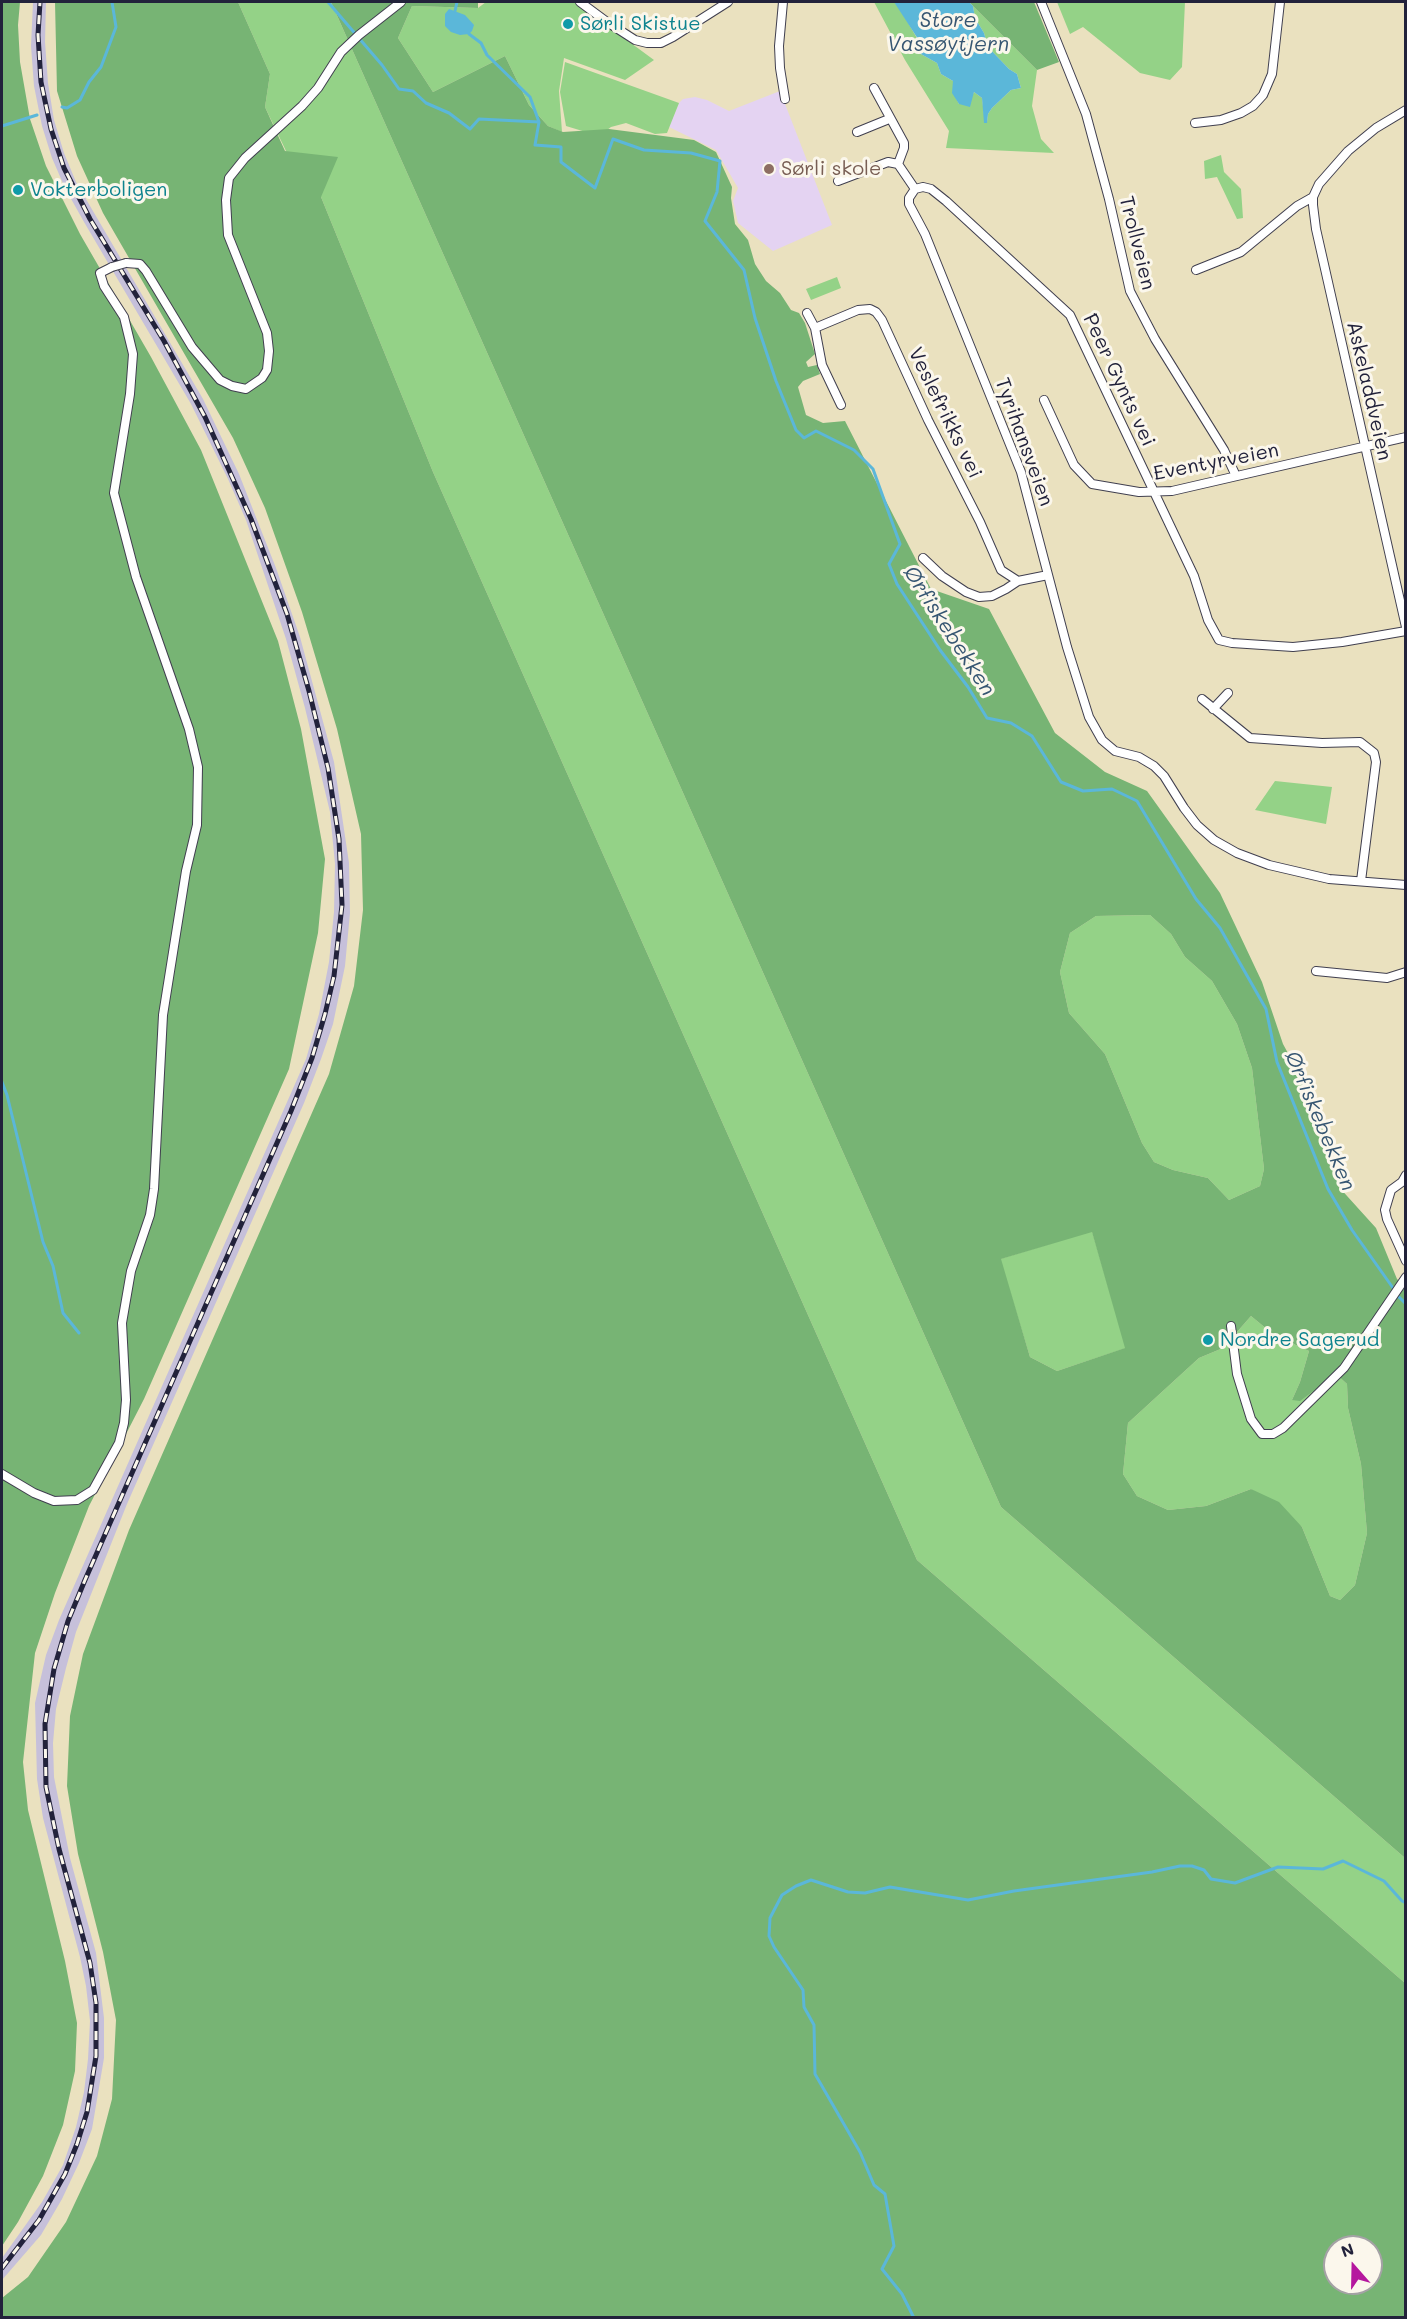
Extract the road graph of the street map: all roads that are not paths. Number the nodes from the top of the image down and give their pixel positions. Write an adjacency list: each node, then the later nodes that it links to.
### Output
1 (401, 2): 41 (street, bridge)
2 (580, 2): 3 (street)
3 (728, 2)
4 (783, 2): 8 (street)
5 (1041, 2): 24 (street, Trollveien)
6 (1280, 2): 11 (street)
7 (874, 88): 10 (street)
8 (785, 99)
9 (1406, 110): 16 (street)
10 (889, 119): 12 (street); 13 (street)
11 (1195, 123)
12 (857, 132)
13 (898, 164): 14 (street); 15 (street)
14 (838, 182)
15 (915, 189): 25 (street, Peer Gynts vei); 27 (street, Tyrihansveien)
16 (1313, 197): 17 (street); 23 (street, Askeladdveien)
17 (1196, 270)
18 (807, 314): 19 (street)
19 (815, 328): 21 (street); 28 (street, Veslefrikks vei)
20 (1044, 400): 25 (street, Eventyrveien)
21 (841, 405)
22 (1406, 437): 23 (street, Eventyrveien)
23 (1365, 447): 24 (street, Eventyrveien); 29 (street, Askeladdveien)
24 (1236, 476): 25 (street, Eventyrveien)
25 (1153, 492): 29 (street, Peer Gynts vei)
26 (923, 558): 28 (street)
27 (1048, 575): 28 (street); 33 (street, Tyrihansveien)
28 (1018, 581)
29 (1406, 629)
30 (1228, 693): 32 (street)
31 (1202, 699): 32 (street)
32 (1213, 709): 33 (street)
33 (1361, 881): 34 (street, Tyrihansveien)
34 (1406, 885)
35 (1316, 971): 36 (street)
36 (1406, 972)
37 (1404, 1179): 38 (street)
38 (1406, 1261)
39 (1406, 1277): 40 (street)
40 (1231, 1326)
41 (2, 1474)

